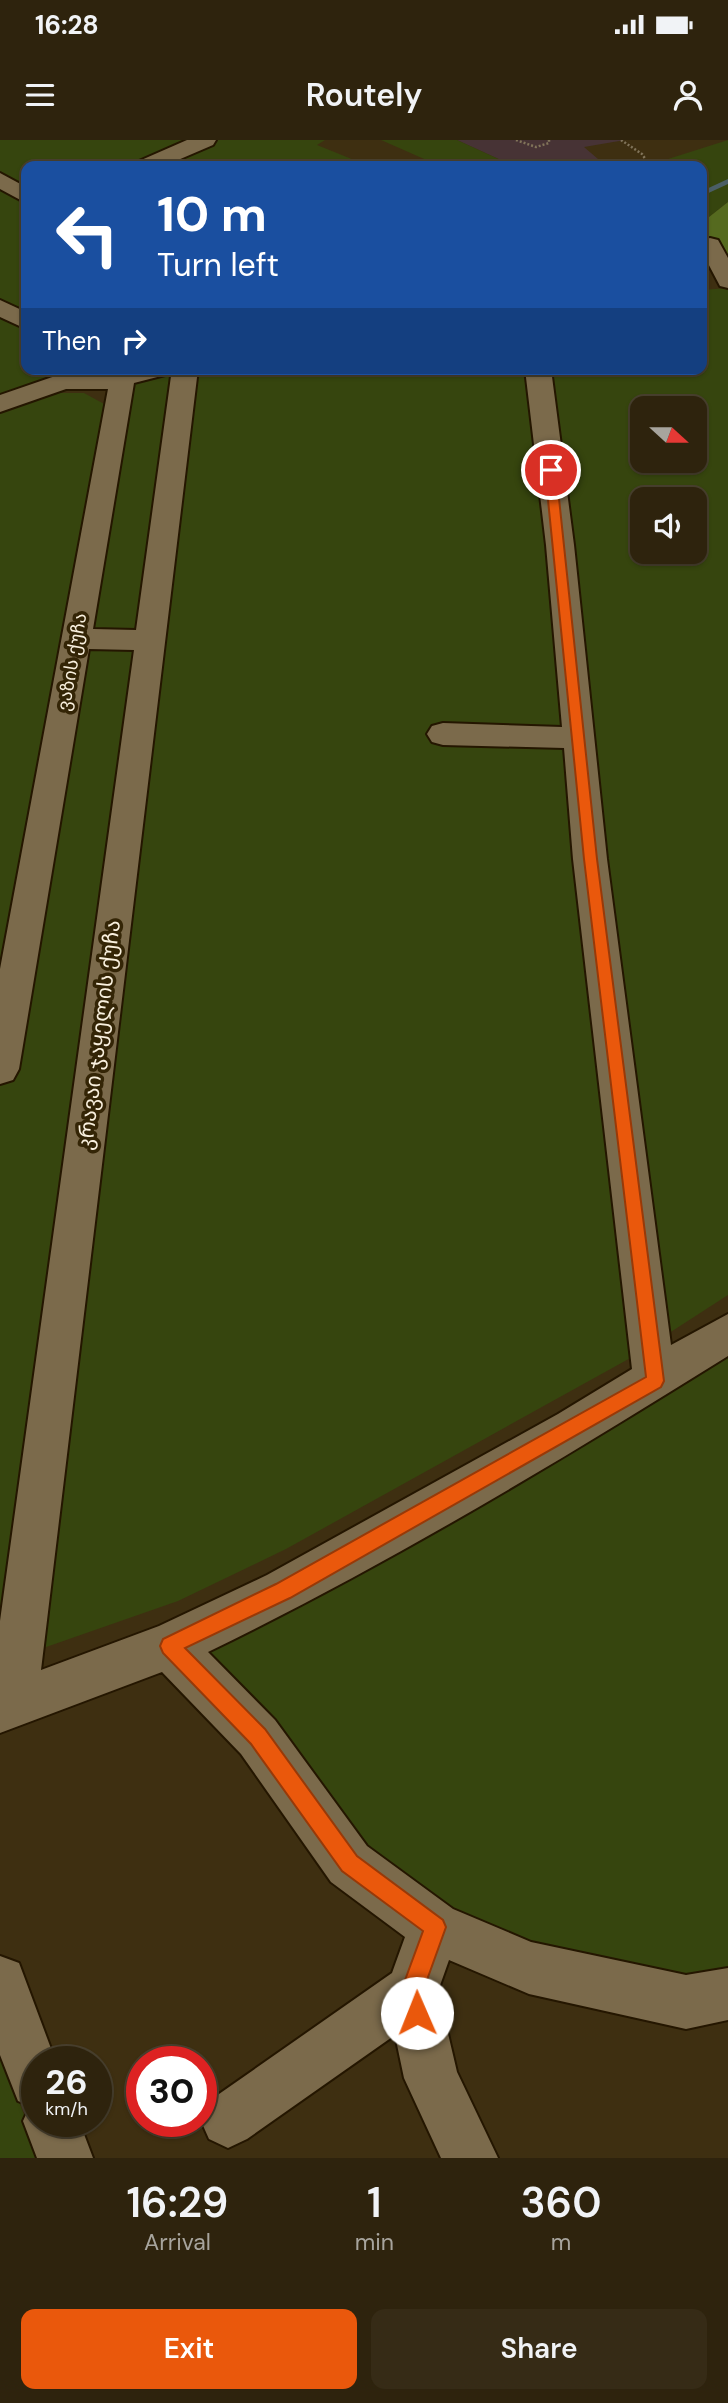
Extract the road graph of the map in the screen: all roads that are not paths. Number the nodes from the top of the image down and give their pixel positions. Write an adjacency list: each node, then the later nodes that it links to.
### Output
1 (205, 140): 2 (street)
2 (158, 161)
3 (0, 180): 4 (street)
4 (21, 193)
5 (710, 245): 6 (street)
6 (728, 281): 7 (street)
7 (707, 283)
8 (0, 307): 9 (street)
9 (21, 318)
10 (66, 375): 14 (street); 15 (street)
11 (139, 375): 14 (street)
12 (184, 375): 17 (street, კრავაი ჯაყელის ქუჩა)
13 (539, 375): 19 (street)
14 (122, 380): 16 (street, ვაზის ქუჩა)
15 (0, 404)
16 (76, 639): 17 (street); 20 (street, ვაზის ქუჩა)
17 (150, 640): 24 (street, კრავაი ჯაყელის ქუჩა)
18 (443, 734): 19 (street)
19 (578, 738): 22 (street)
20 (0, 1069)
21 (728, 1333): 22 (street)
22 (655, 1381): 23 (street)
23 (169, 1646): 24 (street); 25 (street)
24 (6, 1705)
25 (435, 1927): 27 (street); 28 (street)
26 (0, 1982): 29 (street)
27 (412, 1991): 30 (street); 33 (street)
28 (728, 1994)
29 (24, 2046)
30 (228, 2120)
31 (57, 2137): 32 (street)
32 (65, 2158)
33 (470, 2158)

